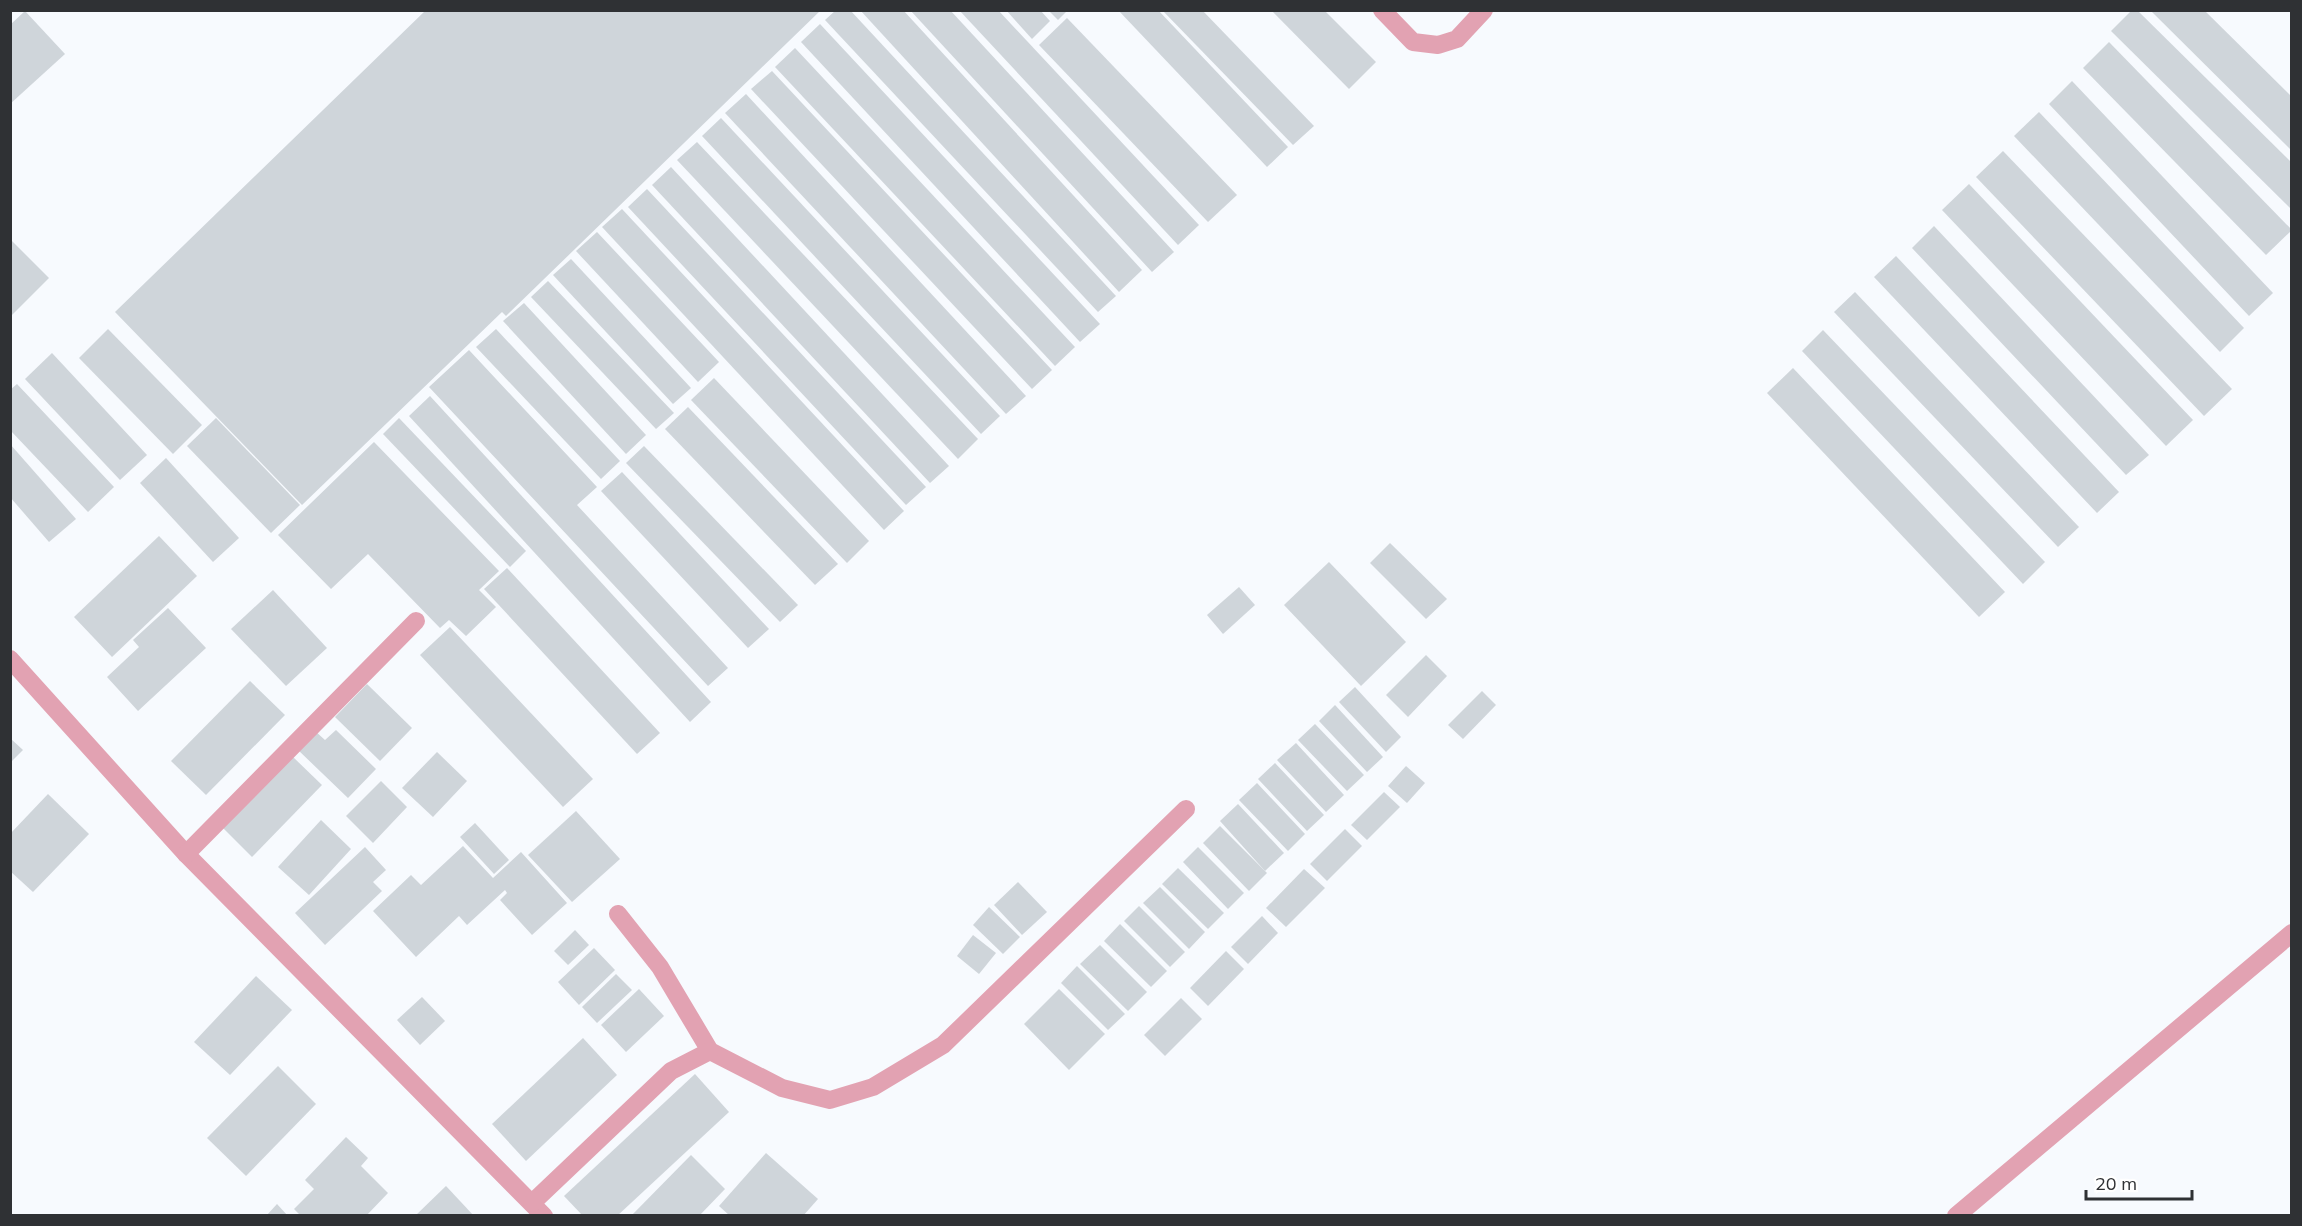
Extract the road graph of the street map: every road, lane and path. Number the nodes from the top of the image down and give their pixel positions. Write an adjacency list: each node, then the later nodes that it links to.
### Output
1 (1382, 10): 2 (street)
2 (1484, 10)
3 (416, 621): 6 (street)
4 (10, 659): 6 (street)
5 (1186, 809): 9 (street)
6 (186, 854): 10 (street)
7 (618, 914): 9 (street)
8 (2292, 933): 11 (street)
9 (710, 1051): 10 (street)
10 (538, 1209)
11 (1956, 1215)

